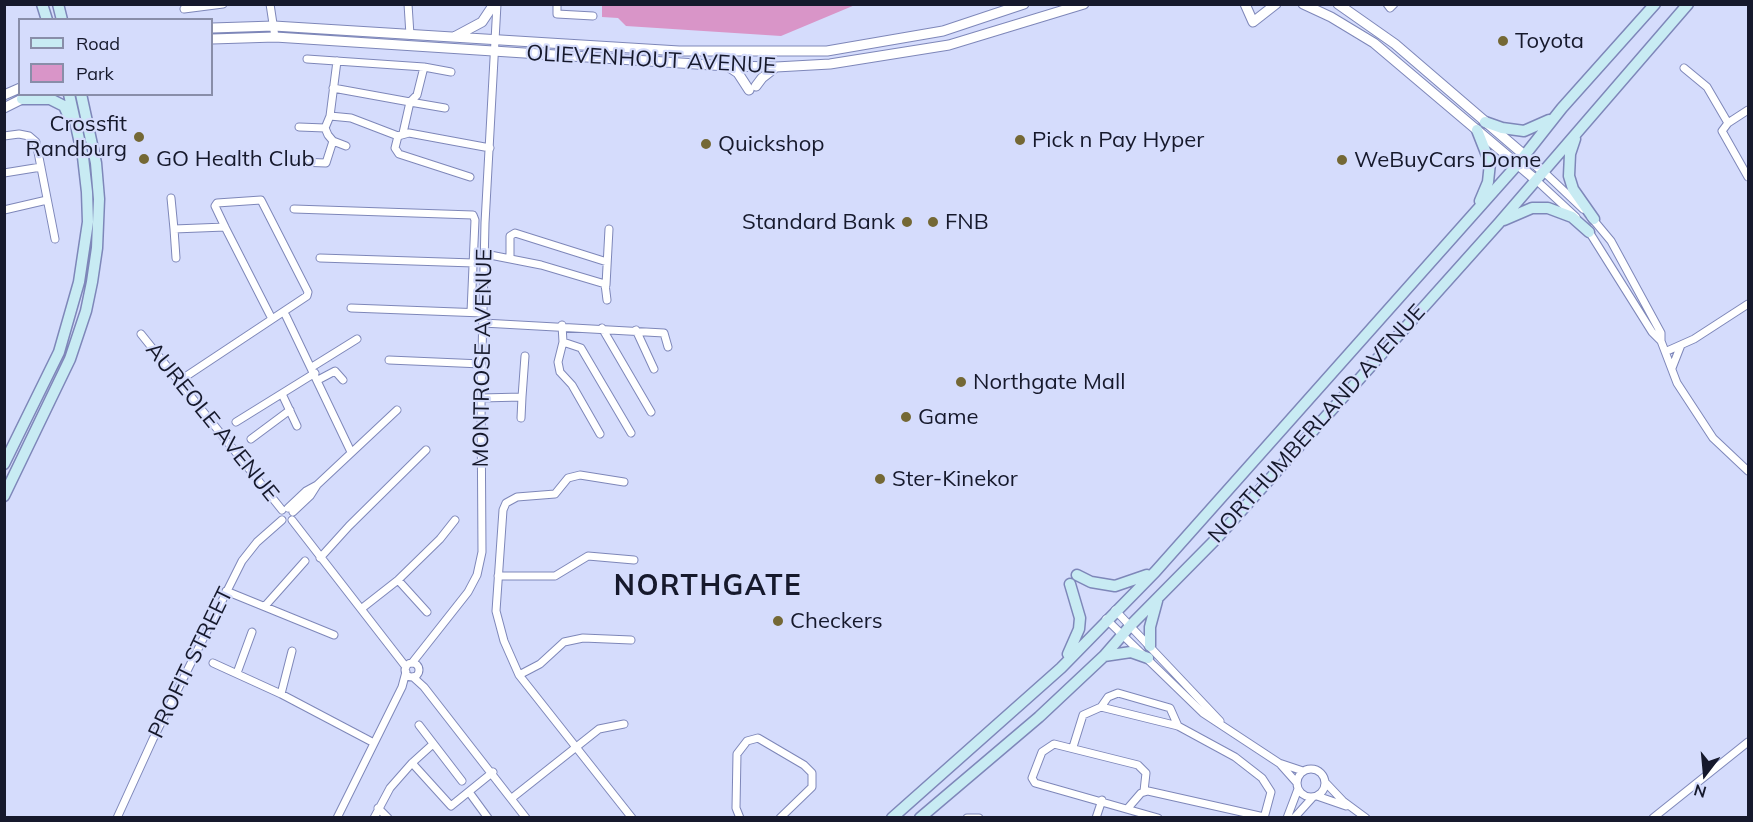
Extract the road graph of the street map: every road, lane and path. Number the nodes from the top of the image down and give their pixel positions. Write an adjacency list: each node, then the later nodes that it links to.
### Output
1 (223, 4): 16 (street)
2 (270, 4): 18 (street)
3 (408, 4): 20 (street)
4 (496, 4): 22 (street); 24 (street, MONTROSE AVENUE)
5 (557, 4): 17 (street)
6 (1024, 4): 24 (street, OLIEVENHOUT AVENUE)
7 (1084, 4): 30 (street, OLIEVENHOUT AVENUE)
8 (1245, 4): 9 (street)
9 (1276, 4)
10 (1303, 4): 46 (street)
11 (1338, 4): 46 (street)
12 (1387, 4): 13 (street)
13 (1394, 4)
14 (1654, 4): 42 (main road, NORTHUMBERLAND AVENUE)
15 (1688, 4): 50 (main road, NORTHUMBERLAND AVENUE)
16 (185, 7)
17 (593, 16)
18 (274, 26): 19 (street, OLIEVENHOUT AVENUE); 20 (street, OLIEVENHOUT AVENUE); 21 (street)
19 (213, 28)
20 (410, 35): 22 (street, OLIEVENHOUT AVENUE)
21 (275, 37): 23 (street, OLIEVENHOUT AVENUE); 25 (street, OLIEVENHOUT AVENUE)
22 (452, 38): 24 (street, OLIEVENHOUT AVENUE)
23 (213, 39)
24 (496, 40): 25 (street, MONTROSE AVENUE)
25 (496, 52): 28 (street, OLIEVENHOUT AVENUE); 55 (street, MONTROSE AVENUE)
26 (307, 59): 27 (street)
27 (337, 61): 29 (street); 33 (street)
28 (727, 66): 30 (street, OLIEVENHOUT AVENUE); 30 (street)
29 (424, 67): 32 (street); 39 (street)
30 (776, 67)
31 (1684, 68): 45 (street)
32 (451, 72)
33 (333, 88): 39 (street); 44 (street)
34 (21, 96): 40 (street)
35 (34, 96): 57 (main road)
36 (69, 96): 57 (main road)
37 (82, 96): 49 (main road)
38 (88, 96): 49 (main road)
39 (410, 102): 41 (street); 51 (street)
40 (4, 108)
41 (445, 108)
42 (1562, 108): 46 (main road); 56 (main road, NORTHUMBERLAND AVENUE)
43 (1749, 110): 45 (street)
44 (330, 116): 48 (street); 51 (street)
45 (1728, 123): 64 (street)
46 (1481, 126): 56 (street); 59 (street); 68 (main road)
47 (299, 127): 48 (street)
48 (325, 128): 53 (street)
49 (90, 130): 127 (main road)
50 (1577, 133): 62 (main road, NORTHUMBERLAND AVENUE); 70 (main road)
51 (401, 135): 55 (street); 63 (street)
52 (4, 136): 60 (street)
53 (333, 141): 54 (street); 58 (street)
54 (346, 146)
55 (490, 148): 77 (street, MONTROSE AVENUE)
56 (1525, 156): 59 (main road, NORTHUMBERLAND AVENUE); 62 (street)
57 (83, 157): 124 (main road)
58 (299, 162)
59 (1517, 165): 62 (street); 68 (main road, NORTHUMBERLAND AVENUE)
60 (41, 167): 61 (street); 66 (street)
61 (4, 173)
62 (1540, 176): 70 (street); 71 (main road, NORTHUMBERLAND AVENUE); 75 (street)
63 (470, 177)
64 (1749, 177)
65 (171, 198): 73 (street)
66 (47, 200): 69 (street); 76 (street)
67 (294, 209): 82 (street)
68 (1476, 209): 135 (main road, NORTHUMBERLAND AVENUE)
69 (4, 210)
70 (1594, 219): 97 (street)
71 (1499, 223): 75 (main road); 139 (main road, NORTHUMBERLAND AVENUE)
72 (225, 227): 73 (street); 90 (street); 90 (street)
73 (174, 229): 78 (street)
74 (609, 230): 81 (street)
75 (1589, 232): 97 (street)
76 (55, 239)
77 (485, 254): 80 (street); 88 (street, MONTROSE AVENUE)
78 (176, 258)
79 (320, 258): 82 (street)
80 (510, 259): 81 (street); 83 (street)
81 (607, 262): 83 (street)
82 (474, 263): 87 (street)
83 (606, 285): 84 (street)
84 (607, 300)
85 (1749, 304): 99 (street)
86 (351, 308): 87 (street)
87 (471, 312): 88 (street)
88 (483, 313): 91 (street, MONTROSE AVENUE)
89 (286, 316): 107 (street)
90 (272, 319): 109 (street)
91 (483, 323): 92 (street); 104 (street, MONTROSE AVENUE)
92 (561, 325): 93 (street); 98 (street)
93 (602, 328): 94 (street); 115 (street)
94 (636, 330): 100 (street); 105 (street)
95 (141, 334): 109 (street, AUREOLE AVENUE)
96 (357, 339): 107 (street)
97 (1661, 341): 101 (street)
98 (563, 342): 119 (street); 120 (street)
99 (1682, 345): 101 (street); 106 (street)
100 (668, 347)
101 (1667, 351): 106 (street)
102 (525, 356): 111 (street)
103 (389, 360): 104 (street)
104 (482, 364): 112 (street, MONTROSE AVENUE)
105 (654, 369)
106 (1672, 369): 125 (street)
107 (315, 374): 108 (street); 110 (street); 123 (street)
108 (343, 380)
109 (179, 381): 128 (street, AUREOLE AVENUE)
110 (282, 394): 113 (street); 117 (street)
111 (522, 397): 112 (street); 116 (street)
112 (481, 398): 155 (street, MONTROSE AVENUE)
113 (290, 410): 118 (street); 121 (street)
114 (397, 410): 123 (street)
115 (651, 412)
116 (521, 418)
117 (236, 422)
118 (297, 426)
119 (631, 433)
120 (600, 434)
121 (250, 439)
122 (426, 450): 132 (street)
123 (351, 452): 128 (street)
124 (4, 464)
125 (1749, 471)
126 (624, 482): 136 (street)
127 (4, 496)
128 (288, 510): 129 (street); 130 (street)
129 (282, 520): 130 (street); 138 (street, PROFIT STREET)
130 (292, 520): 132 (street, AUREOLE AVENUE)
131 (455, 520): 137 (street)
132 (320, 558): 141 (street, AUREOLE AVENUE)
133 (634, 560): 136 (street)
134 (305, 561): 140 (street)
135 (1155, 572): 142 (main road, NORTHUMBERLAND AVENUE); 154 (main road)
136 (498, 576): 157 (street)
137 (398, 580): 141 (street); 143 (street)
138 (226, 591): 140 (street); 186 (street, PROFIT STREET)
139 (1158, 597): 145 (main road, NORTHUMBERLAND AVENUE); 149 (main road)
140 (265, 606): 147 (street)
141 (361, 609): 155 (street, AUREOLE AVENUE)
142 (1115, 610): 144 (main road, NORTHUMBERLAND AVENUE); 145 (street)
143 (428, 612)
144 (1106, 619): 145 (street); 154 (main road, NORTHUMBERLAND AVENUE)
145 (1127, 629): 149 (street); 151 (main road, NORTHUMBERLAND AVENUE); 152 (street)
146 (252, 632): 156 (street)
147 (334, 635)
148 (631, 640): 157 (street)
149 (1150, 646): 163 (street)
150 (292, 651): 158 (street)
151 (1104, 656): 152 (main road); 196 (main road, NORTHUMBERLAND AVENUE)
152 (1148, 658): 163 (street)
153 (213, 663): 156 (street)
154 (1060, 668): 195 (main road, NORTHUMBERLAND AVENUE)
155 (412, 670): 165 (street, MONTROSE AVENUE); 172 (street, AUREOLE AVENUE)
156 (237, 673): 158 (street)
157 (519, 675): 167 (street)
158 (281, 694): 165 (street)
159 (1101, 707): 162 (street); 162 (street); 168 (street)
160 (624, 724): 167 (street)
161 (419, 725): 166 (street)
162 (1178, 726): 185 (street)
163 (1226, 727): 170 (street)
164 (1749, 742): 202 (street)
165 (374, 743): 187 (street, MONTROSE AVENUE)
166 (433, 744): 169 (street); 173 (street)
167 (573, 747): 179 (street); 192 (street)
168 (1072, 747): 177 (street); 180 (street)
169 (412, 763): 176 (street); 181 (street)
170 (1279, 763): 171 (street); 175 (street)
171 (1303, 771): 174 (street); 175 (street)
172 (493, 772): 176 (street); 179 (street, AUREOLE AVENUE)
173 (462, 781)
174 (1326, 782): 178 (street); 183 (street)
175 (1298, 786): 178 (street); 184 (street)
176 (469, 792): 190 (street)
177 (1144, 792): 182 (street); 185 (street)
178 (1315, 796): 183 (street); 184 (street)
179 (512, 798): 191 (street, AUREOLE AVENUE)
180 (1102, 800): 182 (street); 199 (street)
181 (378, 808): 188 (street); 189 (street)
182 (1128, 808): 200 (street)
183 (1352, 808): 201 (street)
184 (1292, 815)
185 (1264, 817)
186 (117, 818)
187 (337, 818)
188 (374, 818)
189 (388, 818)
190 (488, 818)
191 (526, 818)
192 (632, 818)
193 (740, 818): 194 (street)
194 (780, 818)
195 (892, 818)
196 (920, 818)
197 (967, 818): 198 (street)
198 (979, 818)
199 (1096, 818)
200 (1158, 818)
201 (1366, 818)
202 (1653, 818)

